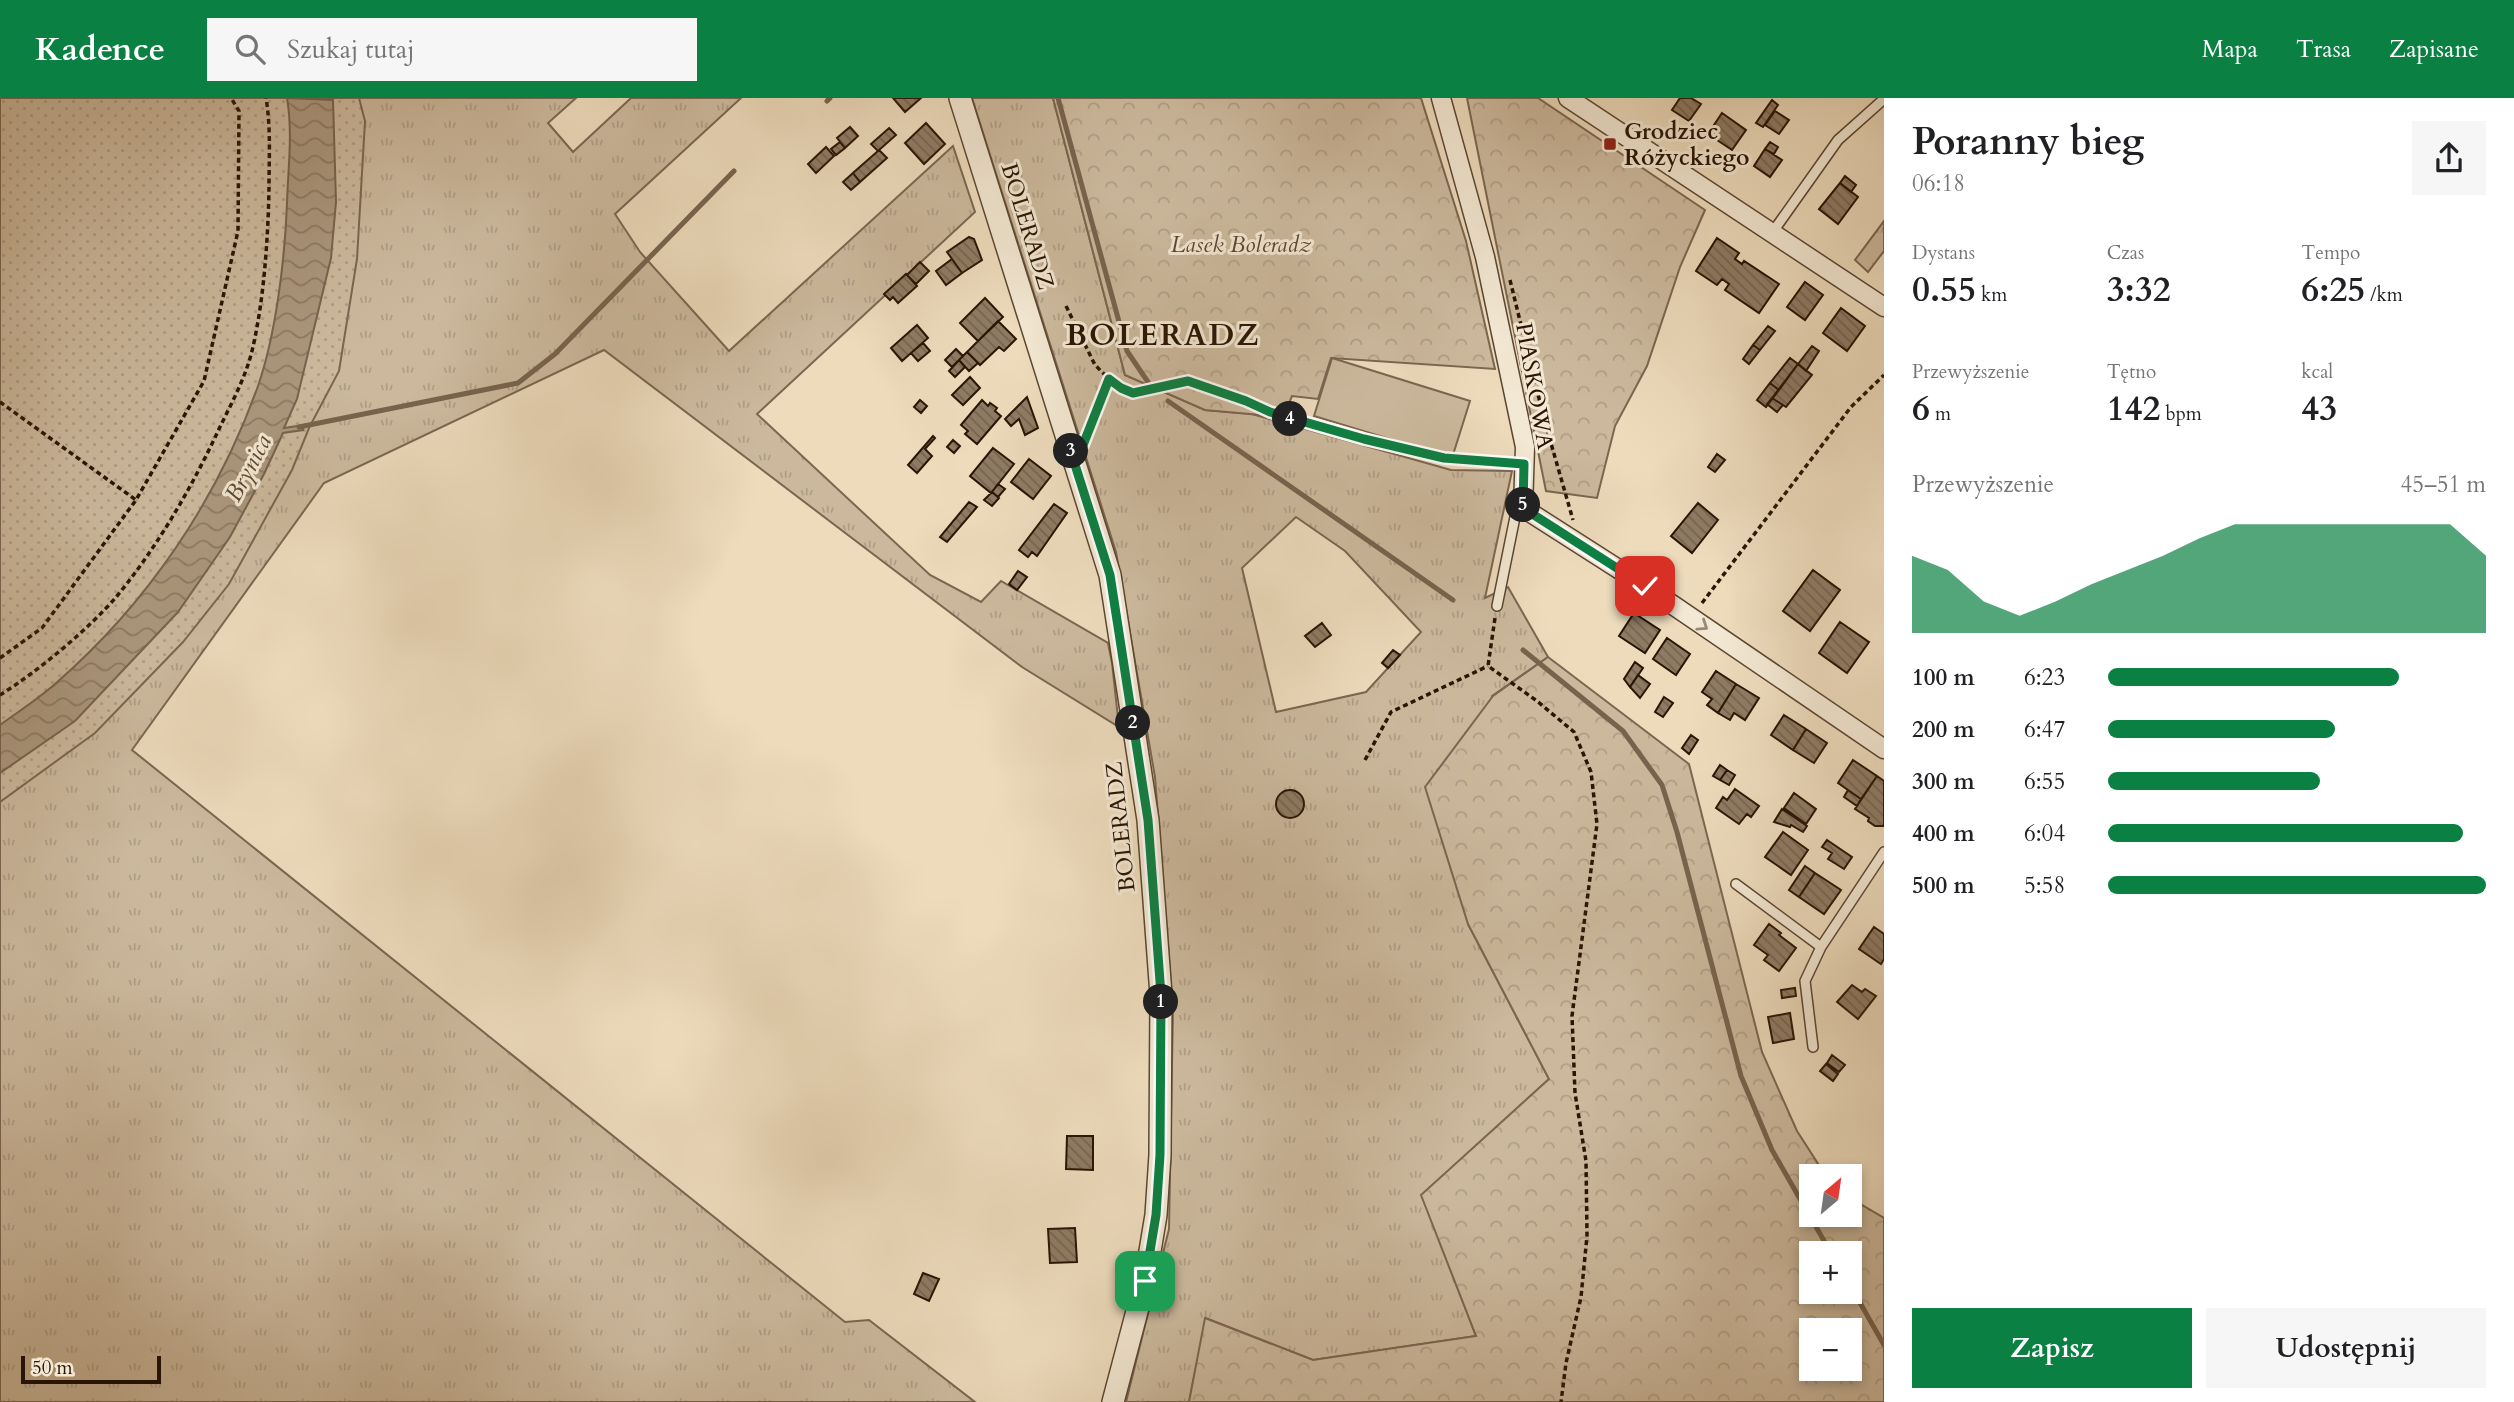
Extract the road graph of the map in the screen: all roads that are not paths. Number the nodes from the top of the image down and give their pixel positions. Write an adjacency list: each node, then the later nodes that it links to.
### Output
1 (960, 98): 14 (street, BOLERADZ)
2 (1441, 98): 7 (street, PIASKOWA)
3 (1569, 98): 5 (street)
4 (1884, 99): 5 (lane)
5 (1772, 233): 6 (street)
6 (1884, 307)
7 (1523, 508): 8 (lane); 9 (street, one-way to 9)
8 (1497, 606)
9 (1884, 749)
10 (1884, 852): 12 (lane)
11 (1736, 884): 12 (lane)
12 (1821, 947): 13 (lane)
13 (1813, 1047)
14 (1113, 1402)

